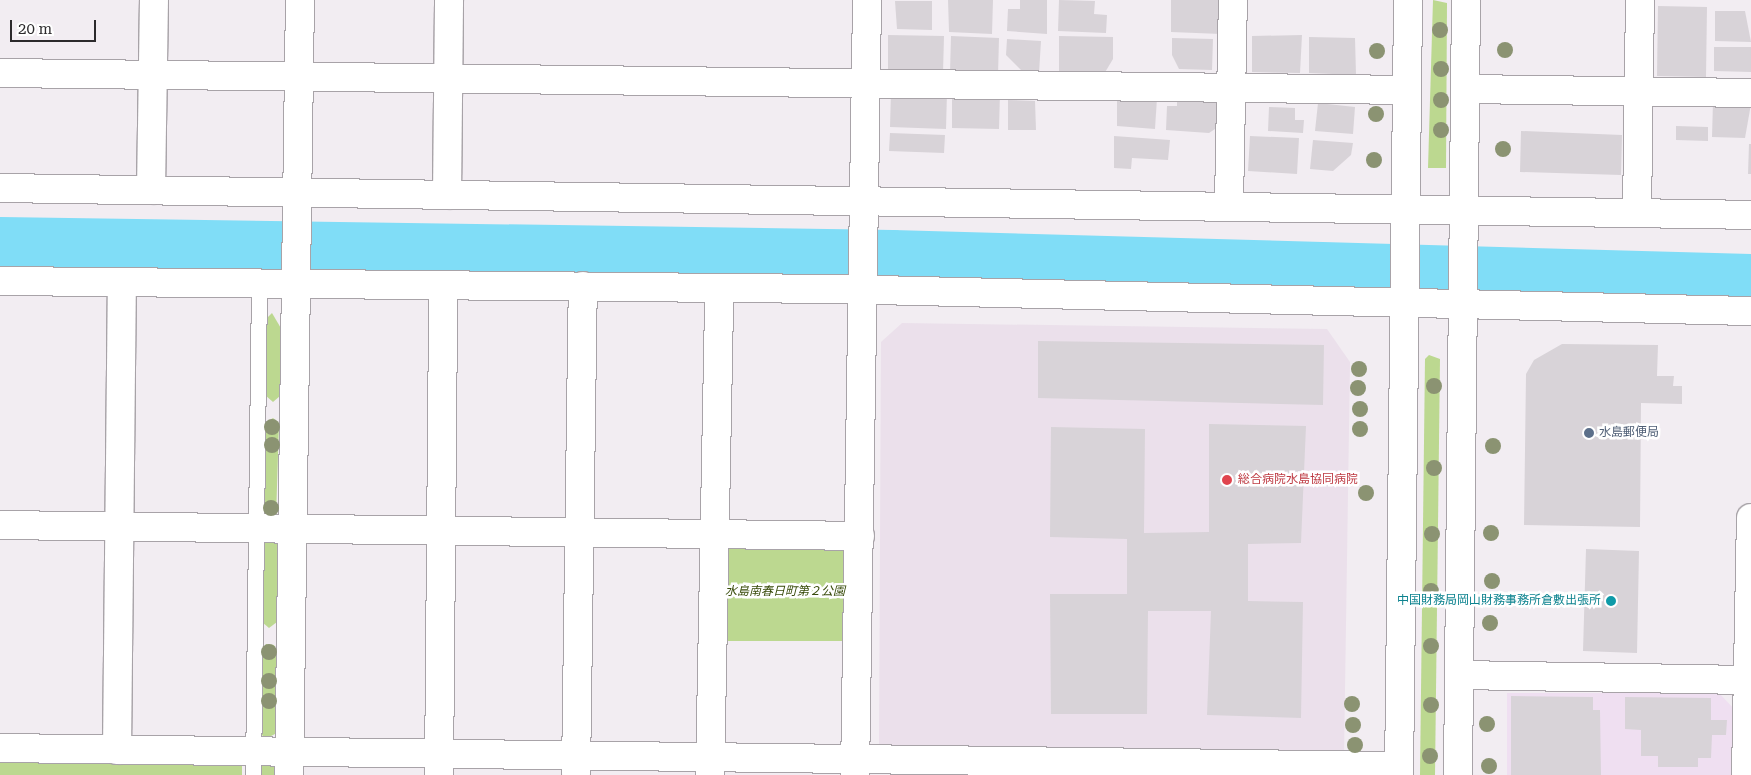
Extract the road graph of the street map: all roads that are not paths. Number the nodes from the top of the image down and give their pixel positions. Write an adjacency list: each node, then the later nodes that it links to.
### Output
1 (154, 0): 12 (street)
2 (300, 0): 10 (street)
3 (449, 0): 11 (street)
4 (867, 0): 13 (street)
5 (1232, 0): 14 (street)
6 (1408, 0): 16 (street)
7 (1466, 0): 15 (street)
8 (1640, 0): 17 (street)
9 (0, 73): 12 (street)
10 (298, 75): 11 (street); 12 (street); 24 (street)
11 (448, 75): 13 (street); 21 (street)
12 (153, 76): 20 (street)
13 (866, 85): 14 (street); 22 (street)
14 (1231, 88): 16 (street); 23 (street)
15 (1465, 89): 17 (street); 26 (street)
16 (1407, 90): 25 (street)
17 (1639, 91): 18 (street); 27 (street)
18 (1751, 93)
19 (0, 188): 20 (street)
20 (151, 190): 24 (street)
21 (447, 195): 22 (street); 24 (street)
22 (865, 202): 23 (street); 29 (street)
23 (1229, 204): 25 (street)
24 (297, 205): 33 (street)
25 (1405, 207): 26 (street); 37 (street)
26 (1464, 210): 27 (street); 38 (street)
27 (1636, 213): 28 (street)
28 (1751, 215)
29 (864, 277): 36 (street); 37 (street); 48 (street)
30 (0, 281): 31 (street)
31 (122, 283): 32 (street); 42 (street)
32 (259, 283): 33 (street); 43 (lane)
33 (295, 283): 34 (street); 44 (street)
34 (443, 285): 35 (street); 45 (street)
35 (583, 286): 36 (street); 46 (street)
36 (719, 288): 47 (street)
37 (1404, 292): 38 (street); 62 (street)
38 (1466, 293): 39 (street); 49 (street)
39 (1751, 311)
40 (1751, 518): 50 (street)
41 (0, 524): 42 (street)
42 (120, 528): 43 (street); 52 (street)
43 (256, 528): 44 (street); 53 (lane)
44 (292, 529): 45 (street); 54 (street)
45 (443, 530): 46 (street); 55 (street)
46 (579, 530): 47 (street); 56 (street)
47 (715, 534): 48 (street); 57 (street)
48 (860, 536): 58 (street)
49 (1460, 675): 50 (street); 63 (street)
50 (1750, 680): 64 (street)
51 (0, 748): 52 (street)
52 (117, 750): 53 (street)
53 (253, 764): 54 (street)
54 (289, 764): 55 (street)
55 (439, 765): 56 (street)
56 (576, 765): 57 (street)
57 (710, 765): 58 (street)
58 (855, 766): 59 (street)
59 (1008, 767): 60 (street)
60 (1140, 768): 61 (street)
61 (1278, 770): 62 (street)
62 (1399, 771)
63 (1458, 775)
64 (1746, 775)

